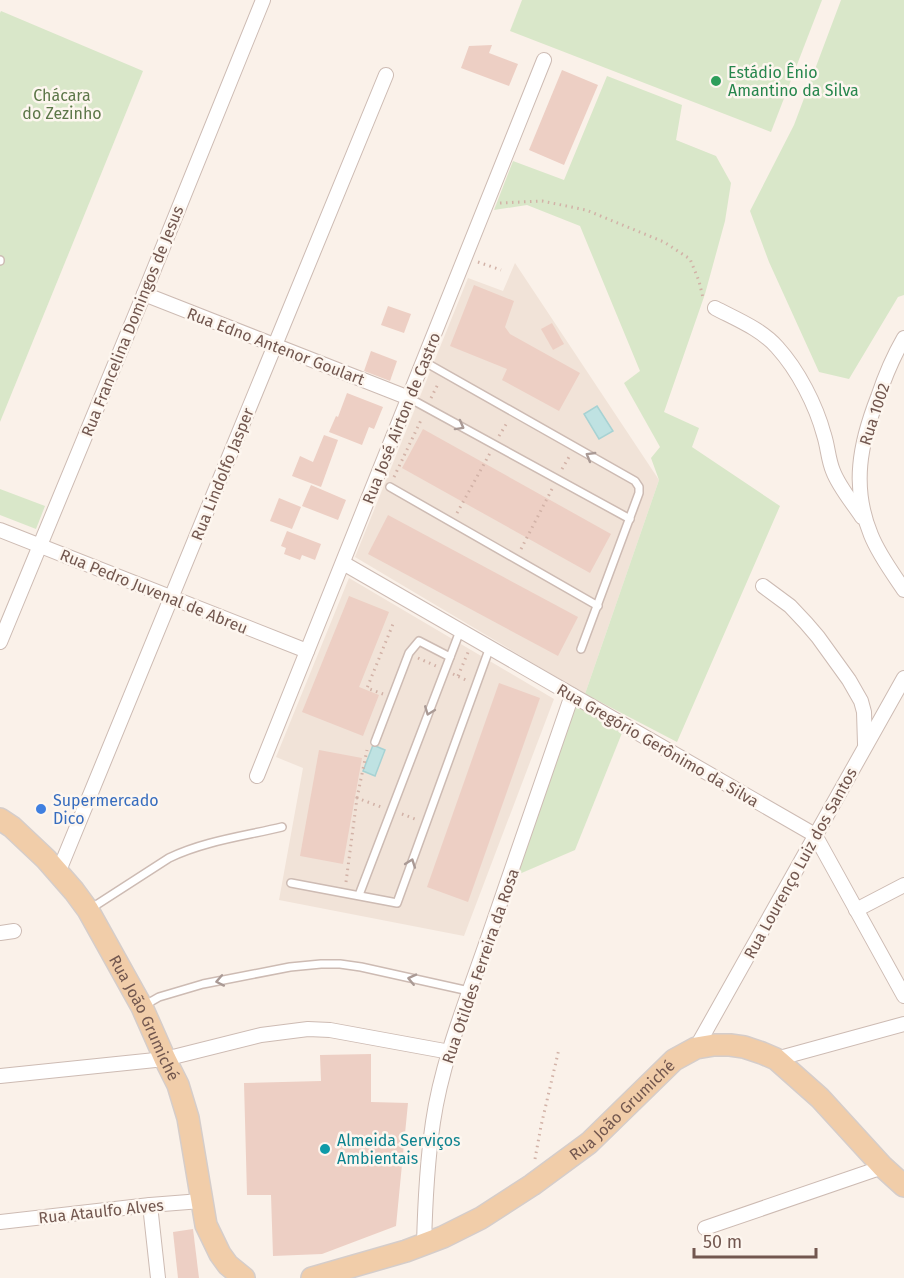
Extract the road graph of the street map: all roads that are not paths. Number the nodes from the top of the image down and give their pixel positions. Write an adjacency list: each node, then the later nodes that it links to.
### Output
1 (263, 0): 4 (street, Rua Francelina Domingos de Jesus)
2 (544, 60): 8 (street, Rua José Airton de Castro)
3 (386, 75): 7 (street, Rua Lindolfo Jasper)
4 (144, 294): 7 (street, Rua Edno Antenor Goulart); 14 (street, Rua Francelina Domingos de Jesus)
5 (715, 308): 12 (street)
6 (904, 338): 12 (street, Rua 1002)
7 (275, 345): 9 (street, Rua Edno Antenor Goulart); 18 (street, Rua Lindolfo Jasper)
8 (423, 361): 9 (street, Rua José Airton de Castro); 11 (lane, one-way to 8)
9 (409, 398): 11 (lane, one-way to 11); 15 (street, Rua José Airton de Castro)
10 (390, 487): 19 (lane)
11 (630, 519): 19 (lane)
12 (865, 521): 17 (street, Rua 1002)
13 (0, 530): 14 (street, Rua Pedro Juvenal de Abreu)
14 (40, 545): 18 (street, Rua Pedro Juvenal de Abreu); 21 (street, Rua Francelina Domingos de Jesus)
15 (343, 563): 20 (street, Rua Gregório Gerônimo da Silva); 24 (street, Rua José Airton de Castro)
16 (763, 586): 29 (street)
17 (904, 590)
18 (171, 597): 24 (street, Rua Pedro Juvenal de Abreu); 34 (street, Rua Lindolfo Jasper)
19 (597, 606): 23 (lane)
20 (460, 631): 22 (street, Rua Gregório Gerônimo da Silva); 25 (lane)
21 (0, 642)
22 (489, 647): 27 (street, Rua Gregório Gerônimo da Silva); 37 (lane, one-way to 22)
23 (581, 649)
24 (307, 651): 30 (street, Rua José Airton de Castro)
25 (450, 657): 28 (lane); 37 (lane, one-way to 37)
26 (904, 678): 29 (street, Rua Lourenço Luiz dos Santos)
27 (572, 695): 33 (street, Rua Gregório Gerônimo da Silva); 40 (street, Rua Otildes Ferreira da Rosa)
28 (372, 741)
29 (865, 746): 33 (street, Rua Lourenço Luiz dos Santos)
30 (257, 776)
31 (0, 819): 34 (main road, Rua João Grumiché)
32 (282, 827): 38 (lane)
33 (815, 835): 39 (street); 44 (street, Rua Lourenço Luiz dos Santos)
34 (58, 873): 38 (main road, Rua João Grumiché)
35 (291, 883): 37 (lane)
36 (904, 885): 39 (street)
37 (359, 896)
38 (88, 910): 42 (main road, Rua João Grumiché)
39 (856, 910): 41 (street)
40 (470, 992): 42 (lane, one-way to 42); 45 (street, Rua Otildes Ferreira da Rosa)
41 (904, 996)
42 (142, 1007): 46 (main road, Rua João Grumiché)
43 (904, 1024): 47 (street)
44 (696, 1048): 47 (main road, Rua João Grumiché); 55 (main road, Rua João Grumiché)
45 (450, 1052): 46 (street); 55 (street, Rua Otildes Ferreira da Rosa)
46 (165, 1059): 48 (street); 51 (main road, Rua João Grumiché)
47 (776, 1059): 49 (main road, Rua João Grumiché)
48 (0, 1076)
49 (883, 1167): 50 (main road, Rua João Grumiché); 54 (street)
50 (904, 1186)
51 (201, 1201): 52 (street, Rua Ataulfo Alves); 57 (main road, Rua João Grumiché)
52 (150, 1204): 53 (street, Rua Ataulfo Alves); 56 (street)
53 (0, 1222)
54 (705, 1228)
55 (424, 1245): 58 (main road, Rua João Grumiché)
56 (158, 1278)
57 (244, 1278)
58 (312, 1278)

